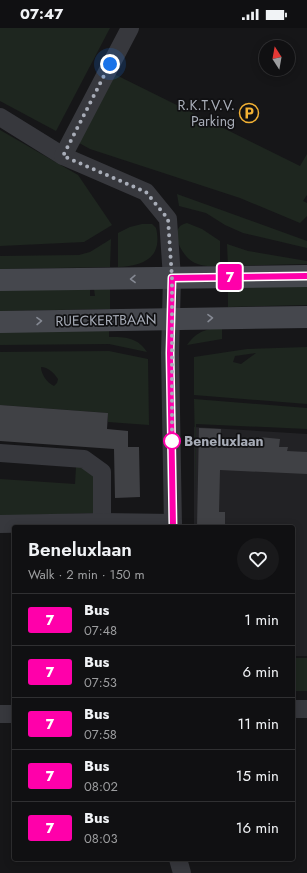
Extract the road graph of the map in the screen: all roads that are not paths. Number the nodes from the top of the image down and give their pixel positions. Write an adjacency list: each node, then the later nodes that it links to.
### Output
1 (130, 28): 3 (street)
2 (0, 117): 3 (street)
3 (63, 156): 5 (street)
4 (307, 276): 5 (main road)
5 (172, 278): 6 (main road, one-way to 6); 8 (street)
6 (0, 280)
7 (307, 317): 8 (main road, RUECKERTBAAN, one-way to 7)
8 (171, 319): 9 (main road, RUECKERTBAAN, one-way to 8); 13 (street)
9 (0, 322)
10 (0, 453): 11 (street)
11 (102, 522): 12 (street); 13 (street)
12 (0, 524)
13 (173, 525)
14 (295, 709): 15 (street)
15 (307, 709)
16 (0, 714): 17 (street)
17 (12, 714)

